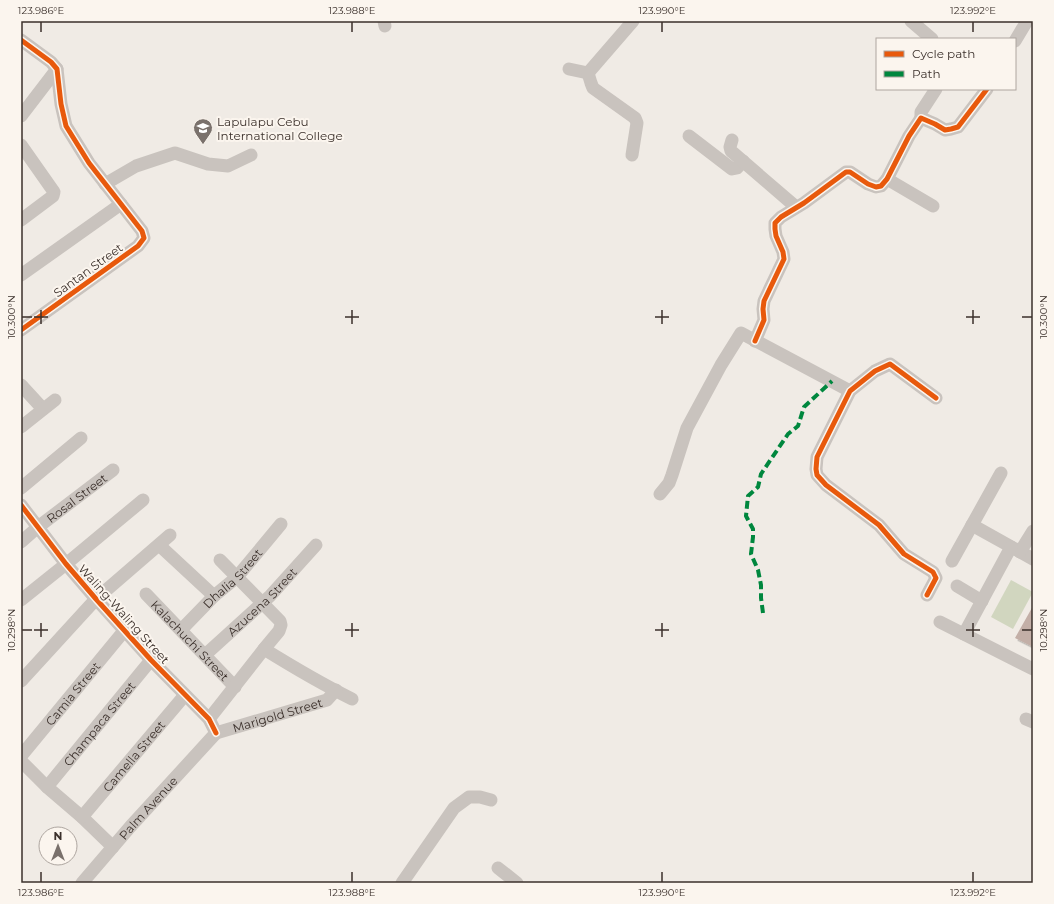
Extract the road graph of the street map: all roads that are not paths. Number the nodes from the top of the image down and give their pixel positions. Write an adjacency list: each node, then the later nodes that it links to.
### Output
1 (633, 21): 9 (street)
2 (911, 21): 4 (street)
3 (1026, 21): 5 (street)
4 (931, 38)
5 (1016, 39)
6 (22, 42): 7 (street)
7 (57, 69): 12 (street); 21 (street)
8 (569, 69): 9 (street)
9 (588, 73): 18 (street)
10 (935, 90): 13 (street)
11 (986, 90): 13 (street)
12 (21, 116)
13 (921, 118): 20 (street)
14 (689, 136): 19 (street)
15 (732, 140): 19 (street)
16 (21, 145): 25 (street)
17 (251, 155): 21 (street)
18 (632, 155)
19 (743, 161): 24 (street)
20 (887, 179): 23 (street); 24 (street)
21 (105, 184): 22 (street)
22 (121, 204): 26 (street); 27 (street, Santan Street)
23 (934, 206)
24 (796, 207): 28 (street)
25 (21, 220)
26 (21, 275)
27 (21, 330)
28 (755, 340): 30 (street); 39 (street)
29 (21, 386): 33 (street)
30 (850, 391): 31 (street); 58 (street)
31 (936, 398)
32 (55, 400): 33 (street)
33 (43, 409): 34 (street)
34 (21, 427)
35 (81, 438): 38 (street)
36 (113, 470): 44 (street, Rosal Street)
37 (1001, 473): 43 (street)
38 (21, 488)
39 (660, 494)
40 (142, 500): 54 (street)
41 (21, 506): 44 (street, Waling-Waling Street)
42 (280, 524): 55 (street, Dhalia Street)
43 (972, 525): 50 (street); 53 (street)
44 (38, 528): 47 (street, Rosal Street); 54 (street, Waling-Waling Street)
45 (1033, 531): 50 (street)
46 (170, 535): 48 (street)
47 (21, 542)
48 (159, 545): 59 (street); 60 (street)
49 (316, 545): 63 (street, Azucena Street)
50 (1016, 550): 51 (street); 62 (street)
51 (1033, 559)
52 (220, 560): 55 (street)
53 (952, 561)
54 (66, 564): 60 (street, Waling-Waling Street); 61 (street)
55 (237, 577): 59 (street, Dhalia Street); 63 (street)
56 (957, 586): 62 (street)
57 (146, 594): 65 (street, Kalachuchi Street)
58 (927, 595)
59 (214, 596): 65 (street, Dhalia Street)
60 (96, 599): 66 (street, Waling-Waling Street); 72 (street)
61 (21, 600)
62 (982, 601): 67 (street)
63 (263, 603): 68 (street); 69 (street, Azucena Street)
64 (940, 622): 67 (street)
65 (181, 630): 69 (street, Kalachuchi Street)
66 (124, 631): 70 (street, Waling-Waling Street); 79 (street, Camia Street)
67 (964, 634): 71 (street)
68 (264, 649): 73 (street); 74 (street)
69 (205, 655): 73 (street, Kalachuchi Street)
70 (151, 660): 75 (street, Waling-Waling Street); 81 (street, Champaca Street)
71 (1033, 669)
72 (21, 681)
73 (235, 687): 77 (street)
74 (336, 690): 76 (street); 78 (street, Marigold Street)
75 (185, 695): 77 (street, Waling-Waling Street); 83 (street, Camella Street)
76 (352, 699)
77 (209, 719): 78 (street, Waling-Waling Street)
78 (216, 733): 84 (street, Palm Avenue)
79 (21, 756)
80 (21, 761): 81 (street)
81 (47, 787): 83 (street)
82 (491, 800): 87 (street)
83 (82, 817): 84 (street)
84 (113, 847): 86 (street, Palm Avenue)
85 (498, 868): 88 (street)
86 (82, 883)
87 (402, 883)
88 (517, 883)

